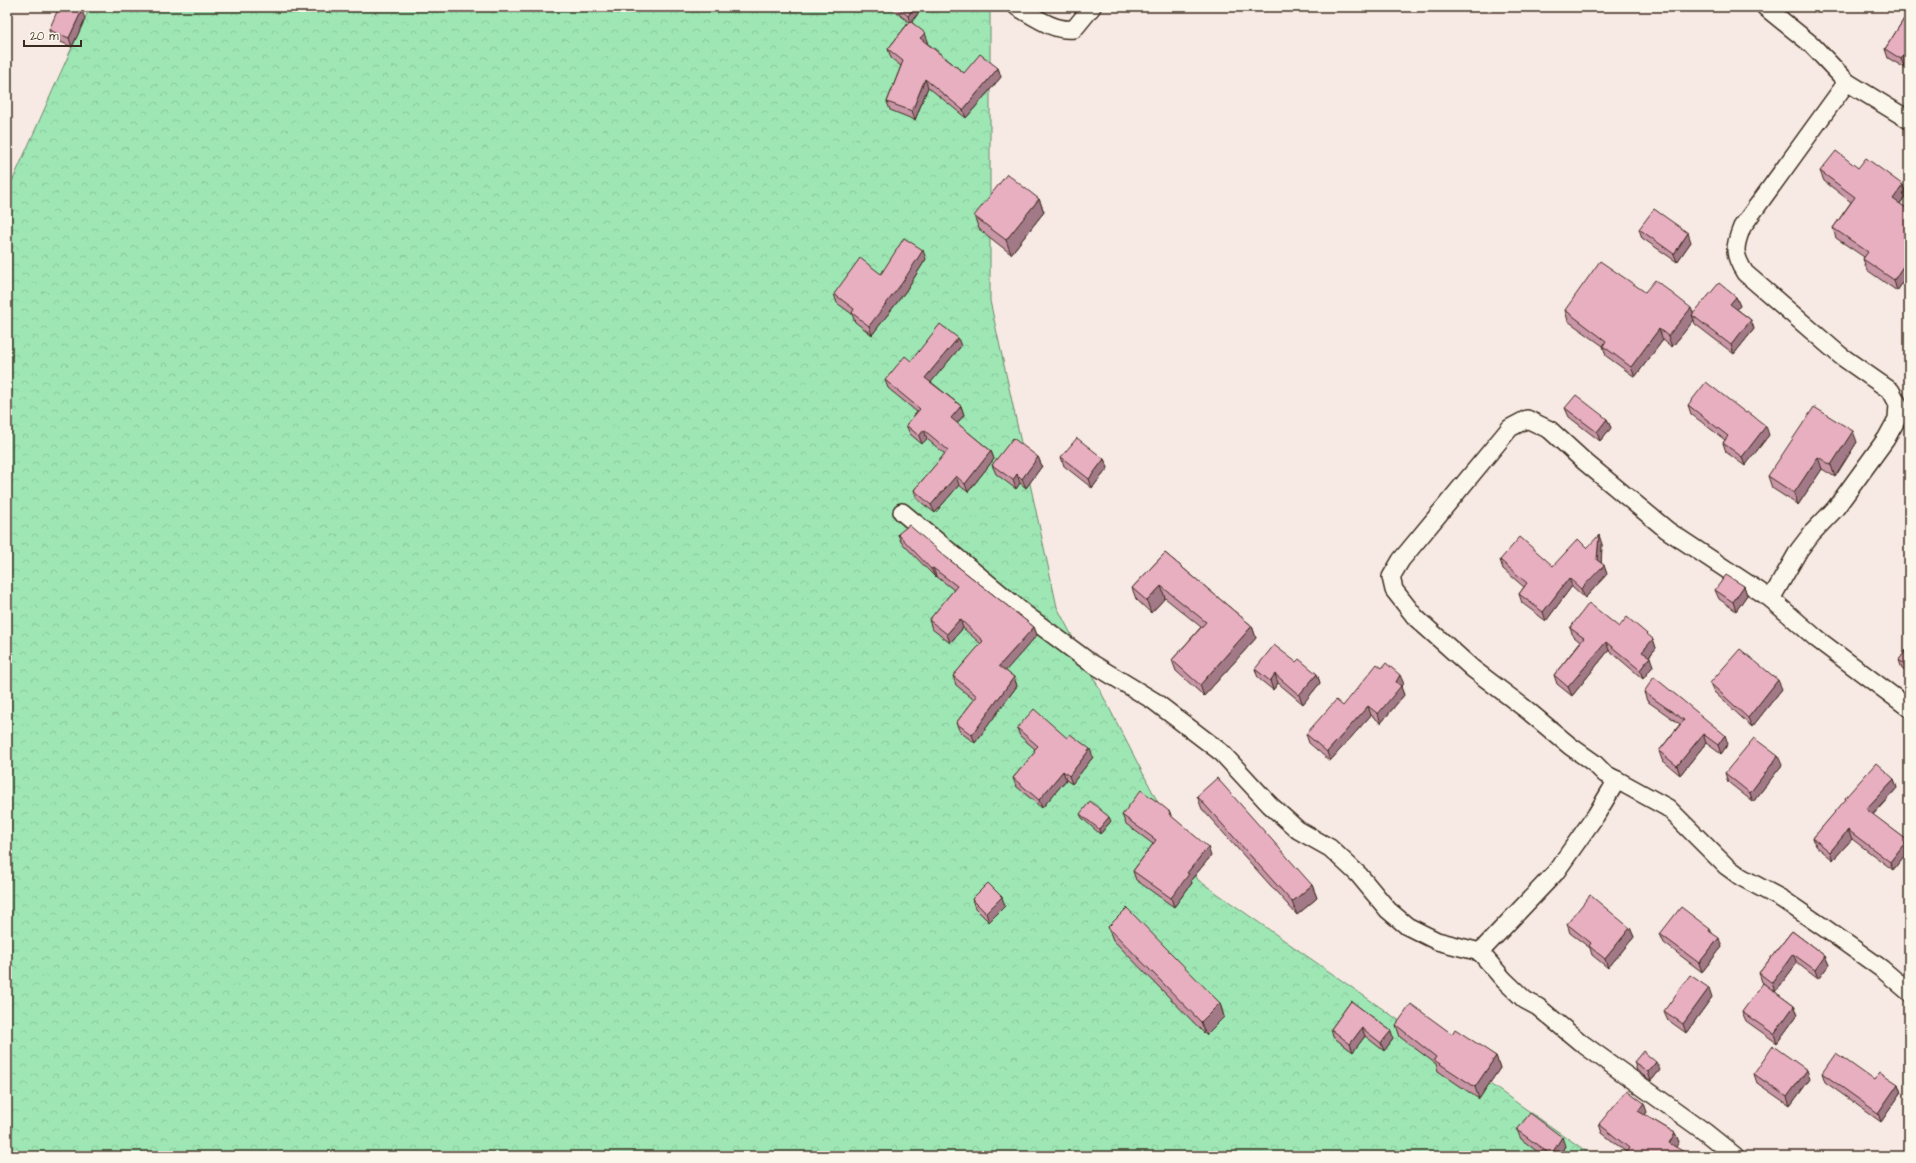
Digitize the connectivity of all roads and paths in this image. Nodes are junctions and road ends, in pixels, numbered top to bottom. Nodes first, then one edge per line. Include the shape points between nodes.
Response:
1 (1017, 7) edge
2 (1092, 7) edge
3 (1765, 7) edge
4 (1847, 82) junction
5 (1909, 120) edge
6 (1904, 406) edge
7 (902, 512) dead end
8 (1771, 599) junction
9 (1909, 708) edge
10 (1617, 780) junction
11 (1480, 952) junction
12 (1909, 992) edge
13 (1735, 1156) edge

1 - 2 street via 1065,31 1074,29
3 - 4 street via 1811,44
4 - 5 street
4 - 6 street via 1742,227 1735,245 1736,256 1745,273 1841,356 1891,391
6 - 8 street via 1886,439 1835,509 1799,550
7 - 11 street via 1025,614 1088,662 1154,700 1222,753 1270,806 1298,830 1330,848 1359,875 1388,910 1407,926 1437,941
8 - 9 street via 1817,639
8 - 10 street via 1667,530 1550,430 1527,419 1510,428 1401,560 1391,577 1394,590 1416,618 1473,669 1605,774
10 - 11 street via 1555,873
10 - 12 street via 1668,808 1726,866 1826,929
11 - 13 street via 1525,1000 1538,1007 1580,1042

